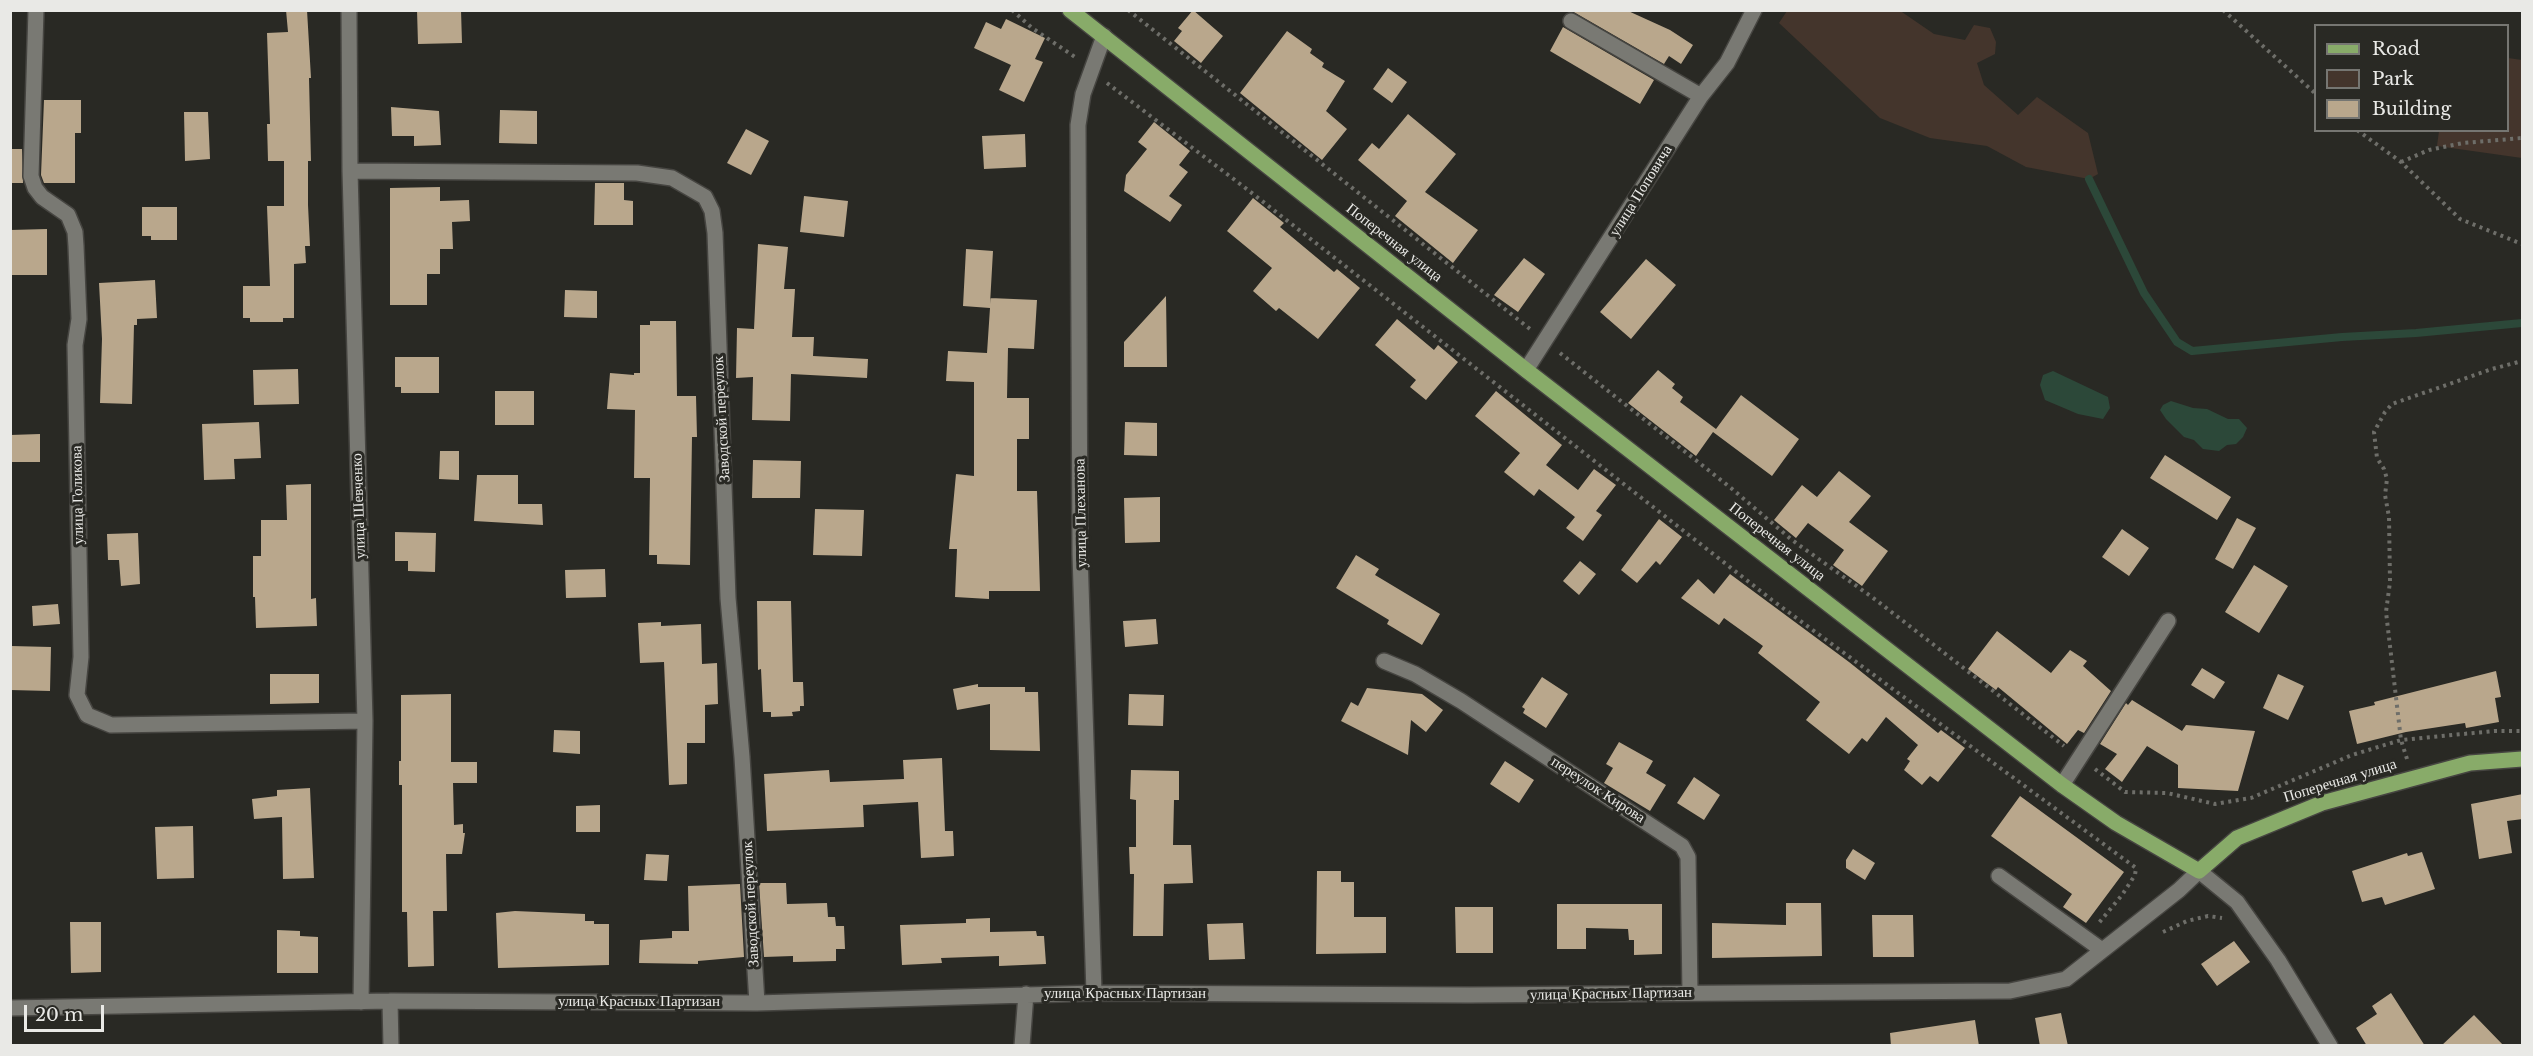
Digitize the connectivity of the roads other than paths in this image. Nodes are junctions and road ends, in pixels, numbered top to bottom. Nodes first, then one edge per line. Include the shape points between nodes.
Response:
1 (36, 10) edge
2 (349, 10) edge
3 (1070, 10) edge
4 (1754, 10) edge
5 (1571, 21) dead end
6 (1104, 36) junction
7 (1701, 96) junction
8 (350, 171) junction
9 (1526, 370) junction
10 (2168, 621) dead end
11 (1384, 661) dead end
12 (365, 721) junction
13 (2523, 759) edge
14 (2062, 785) junction
15 (2199, 871) junction
16 (1999, 876) dead end
17 (2102, 950) junction
18 (1094, 993) junction
19 (1690, 993) junction
20 (1026, 994) junction
21 (390, 1001) junction
22 (361, 1002) junction
23 (757, 1003) junction
24 (10, 1008) edge
25 (391, 1046) edge
26 (1022, 1046) edge
27 (2330, 1046) edge

1 - 12 street, улица Голикова via 31,176 42,197 68,215 76,246 81,657 77,695 87,715 111,725
2 - 8 street, улица Шевченко
3 - 6 main road, Поперечная улица
4 - 7 street, улица Поповича via 1727,63
5 - 7 street
6 - 9 main road, Поперечная улица
6 - 18 street, улица Плеханова via 1090,70 1078,125 1080,554
7 - 9 street, улица Поповича
8 - 12 street, улица Шевченко
8 - 23 street, Заводской переулок via 636,173 672,178 705,197 715,233 728,598
9 - 14 main road, Поперечная улица
10 - 14 street
11 - 19 street, переулок Кирова via 1461,701 1682,846 1688,857
12 - 22 street, улица Шевченко
13 - 15 main road, Поперечная улица via 2470,763 2322,802 2237,838
14 - 15 main road, Поперечная улица via 2116,824
15 - 17 street, улица Красных Партизан
15 - 27 street via 2237,902
16 - 17 street
17 - 19 street, улица Красных Партизан via 2066,978 2010,991
18 - 19 street, улица Красных Партизан
18 - 20 street, улица Красных Партизан
20 - 23 street, улица Красных Партизан
20 - 26 street
21 - 22 street, улица Красных Партизан
21 - 23 street, улица Красных Партизан
21 - 25 street
22 - 24 street, улица Красных Партизан

